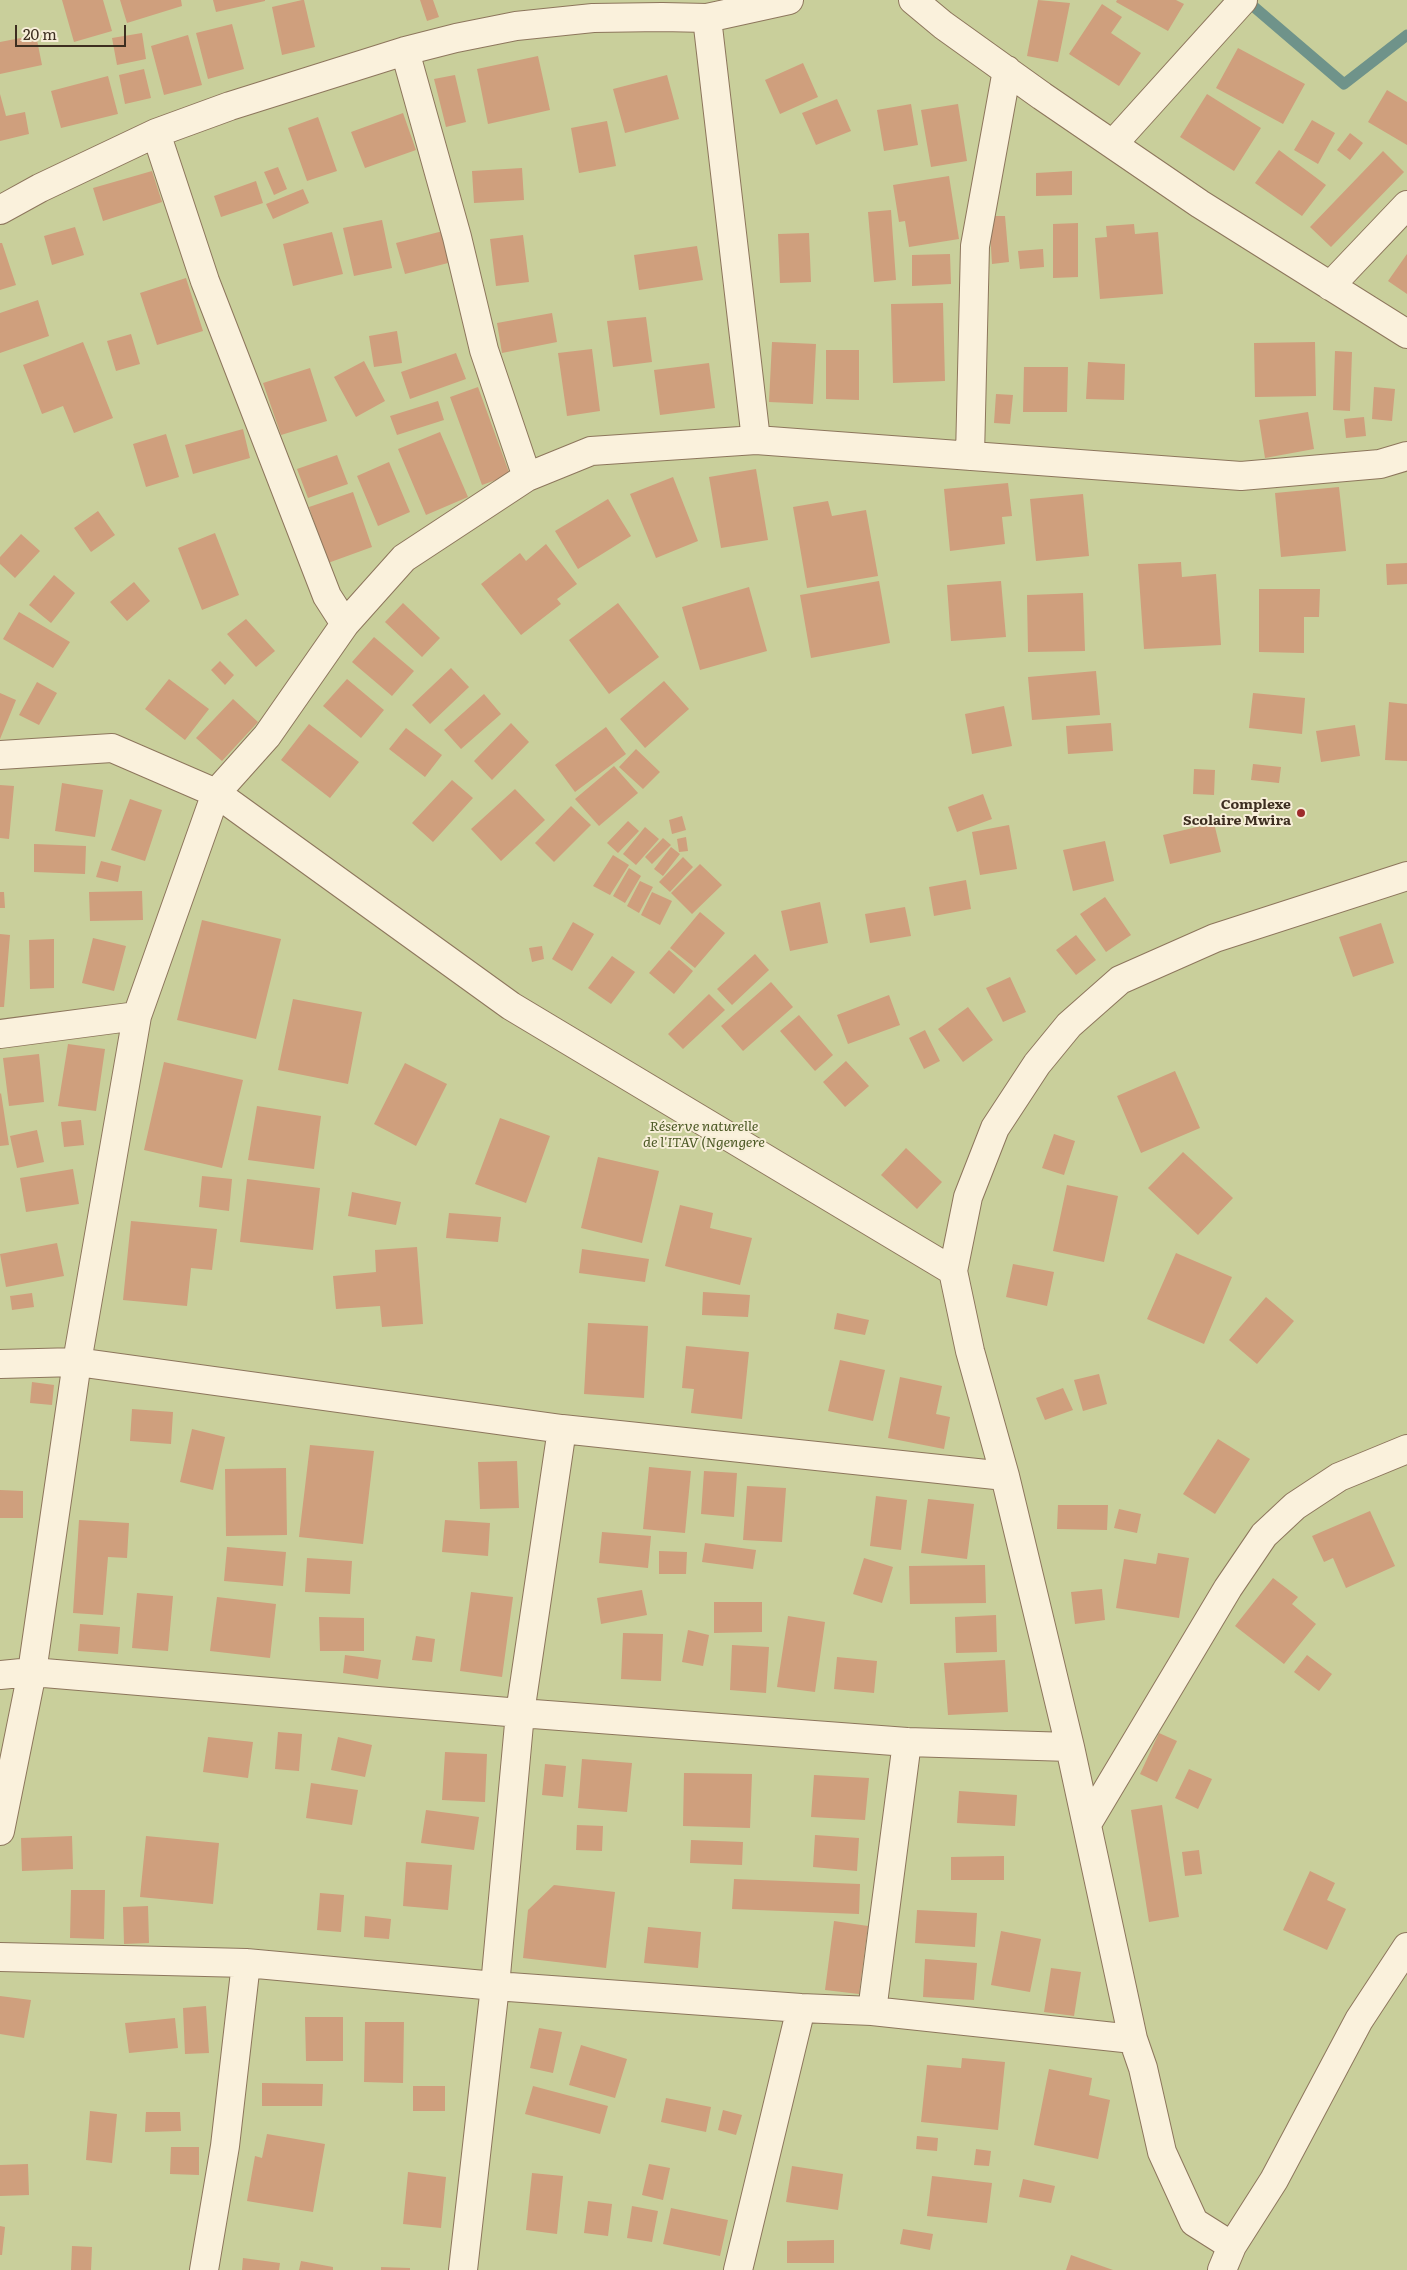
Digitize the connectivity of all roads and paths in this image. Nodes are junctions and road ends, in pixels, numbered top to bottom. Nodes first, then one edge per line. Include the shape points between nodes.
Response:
1 (789, 0) edge
2 (914, 0) edge
3 (1243, 0) edge
4 (707, 18) junction
5 (405, 51) junction
6 (1007, 70) junction
7 (156, 133) junction
8 (1113, 144) junction
9 (1407, 205) edge
10 (0, 210) edge
11 (1330, 286) junction
12 (1407, 334) edge
13 (756, 440) junction
14 (970, 456) junction
15 (1407, 456) edge
16 (527, 477) junction
17 (345, 624) junction
18 (0, 755) edge
19 (216, 793) junction
20 (1407, 876) edge
21 (137, 1016) junction
22 (0, 1034) edge
23 (953, 1271) junction
24 (77, 1362) junction
25 (0, 1364) edge
26 (562, 1429) junction
27 (1407, 1449) edge
28 (1005, 1476) junction
29 (32, 1672) junction
30 (0, 1675) edge
31 (520, 1714) junction
32 (907, 1742) junction
33 (1070, 1747) junction
34 (1088, 1824) junction
35 (0, 1831) edge
36 (1407, 1947) edge
37 (0, 1956) edge
38 (246, 1963) junction
39 (495, 1986) junction
40 (801, 2008) junction
41 (872, 2011) junction
42 (1134, 2039) junction
43 (1227, 2258) edge
44 (204, 2270) edge
45 (463, 2270) edge
46 (738, 2270) edge

1 - 4 street
2 - 6 street via 943,25
3 - 8 street
4 - 5 street via 642,17 552,22 516,26
4 - 13 street
5 - 7 street
5 - 16 street via 457,237 484,350
6 - 8 street
6 - 14 street via 975,246
7 - 10 street
7 - 17 street via 205,281 327,596
8 - 11 street via 1200,204
9 - 11 street
11 - 12 street
13 - 14 street
13 - 16 street via 591,451
14 - 15 street via 1241,476 1380,464
16 - 17 street via 404,558
17 - 19 street via 268,736
18 - 19 street via 112,748
19 - 21 street
19 - 23 street via 511,1006
20 - 23 street via 1215,938 1120,980 1069,1026 1037,1064 996,1128 968,1197
21 - 22 street
21 - 24 street
23 - 28 street via 970,1351
24 - 25 street
24 - 26 street
24 - 29 street
26 - 28 street
26 - 31 street
27 - 34 street via 1339,1478 1295,1506 1264,1535 1228,1588
28 - 33 street
29 - 30 street
29 - 31 street
29 - 35 street
31 - 32 street
31 - 39 street
32 - 33 street
32 - 41 street
33 - 34 street
34 - 42 street
36 - 43 street via 1359,2020 1274,2180
37 - 38 street
38 - 39 street
38 - 44 street via 225,2146
39 - 40 street
39 - 45 street
40 - 41 street
40 - 46 street
41 - 42 street
42 - 43 street via 1162,2152 1194,2222

